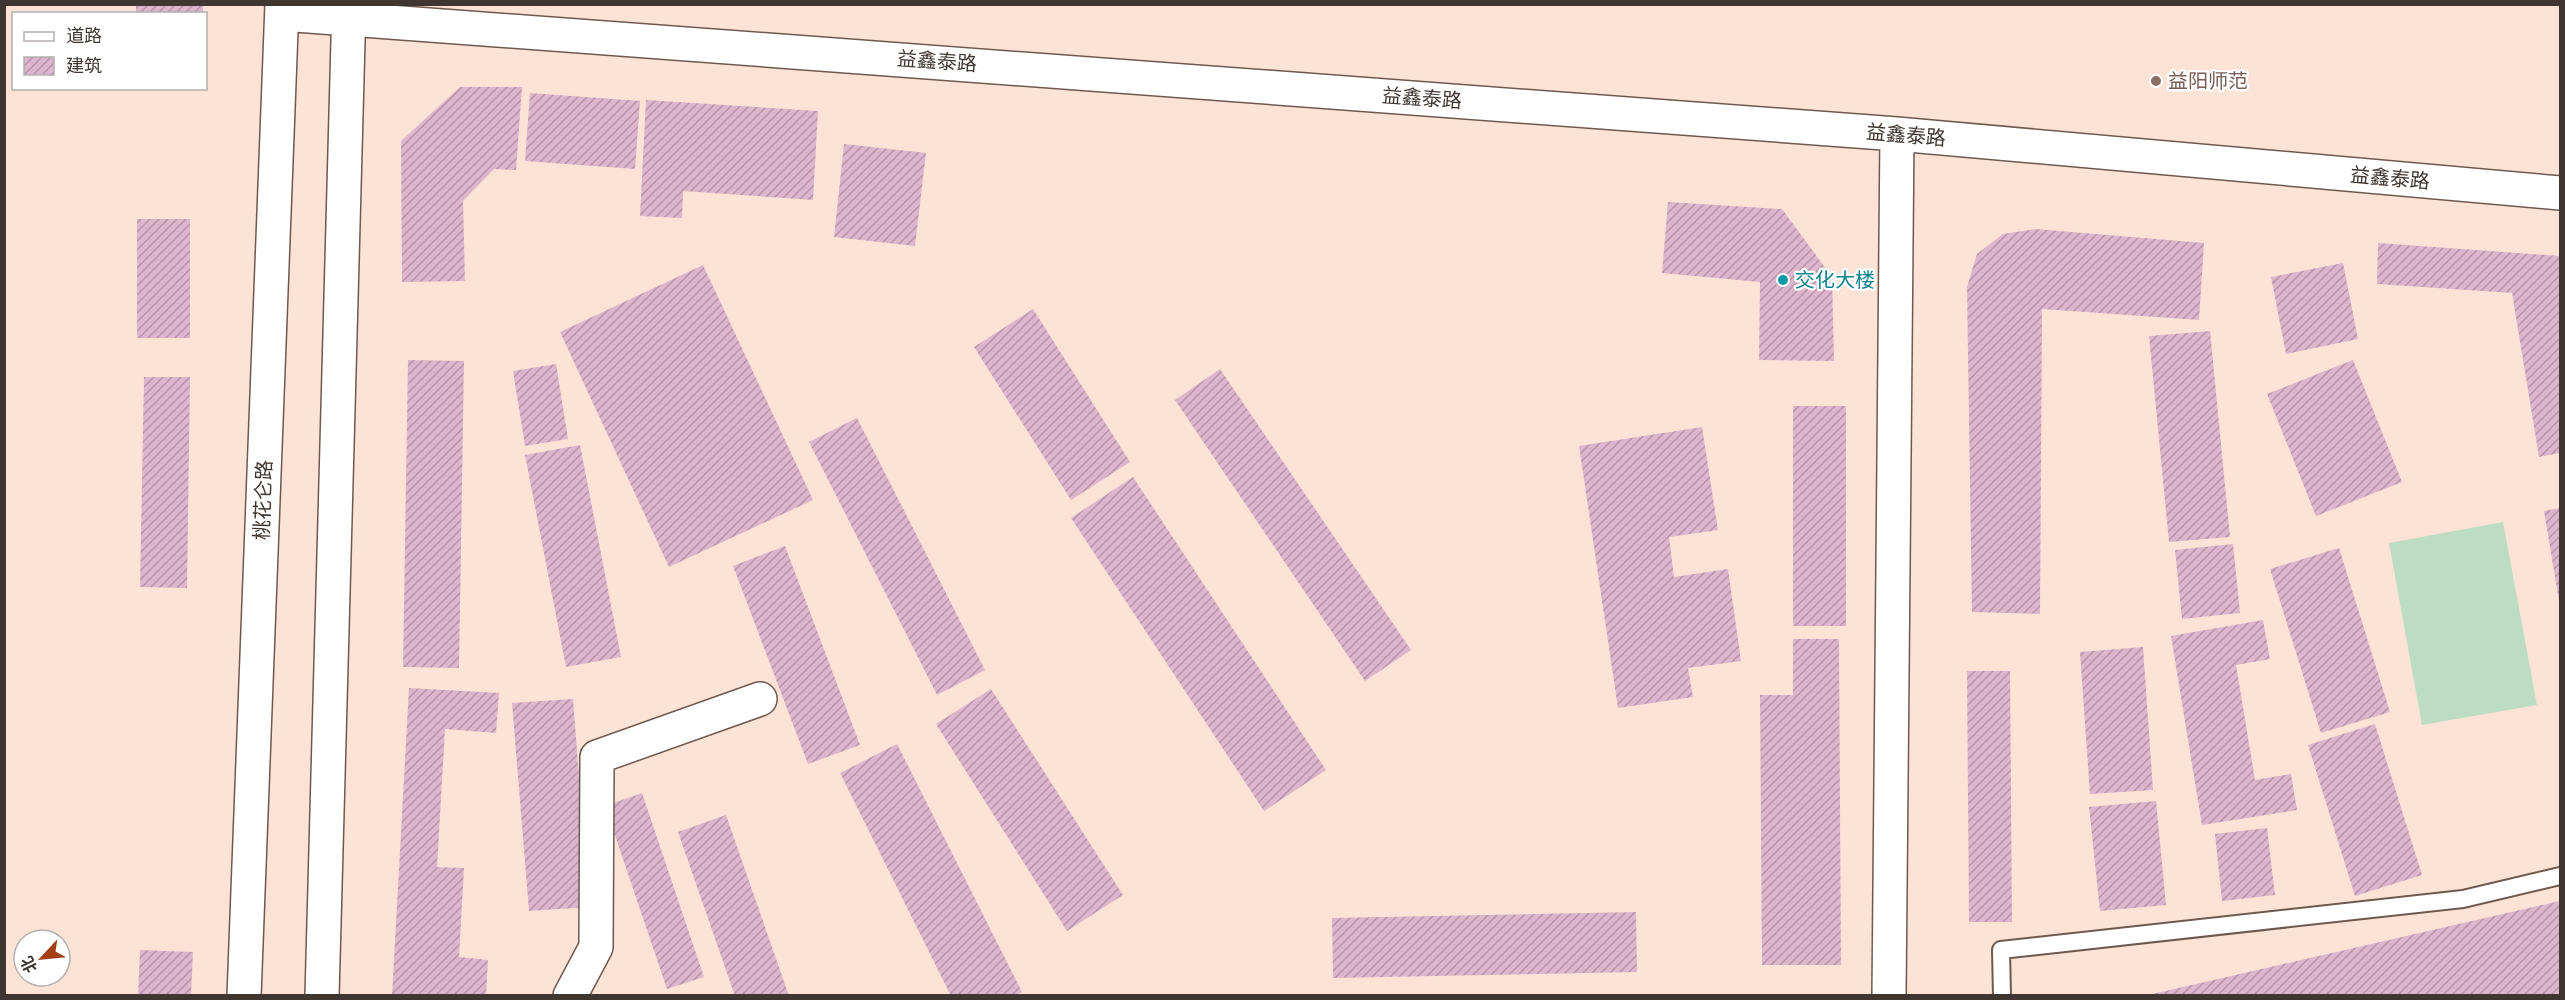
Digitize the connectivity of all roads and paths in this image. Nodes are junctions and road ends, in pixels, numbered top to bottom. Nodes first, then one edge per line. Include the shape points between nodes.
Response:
1 (282, 9) edge
2 (350, 11) edge
3 (1897, 134) junction
4 (2560, 194) edge
5 (760, 699) dead end
6 (2560, 876) edge
7 (244, 996) edge
8 (322, 996) edge
9 (570, 996) edge
10 (1889, 996) edge
11 (2002, 996) edge

1 - 2 street, 益鑫泰路
1 - 7 street, 桃花仑路
2 - 3 street, 益鑫泰路
2 - 8 street
3 - 4 street, 益鑫泰路
3 - 10 street
5 - 9 street via 597,757 596,947
6 - 11 lane via 2463,898 2001,950

